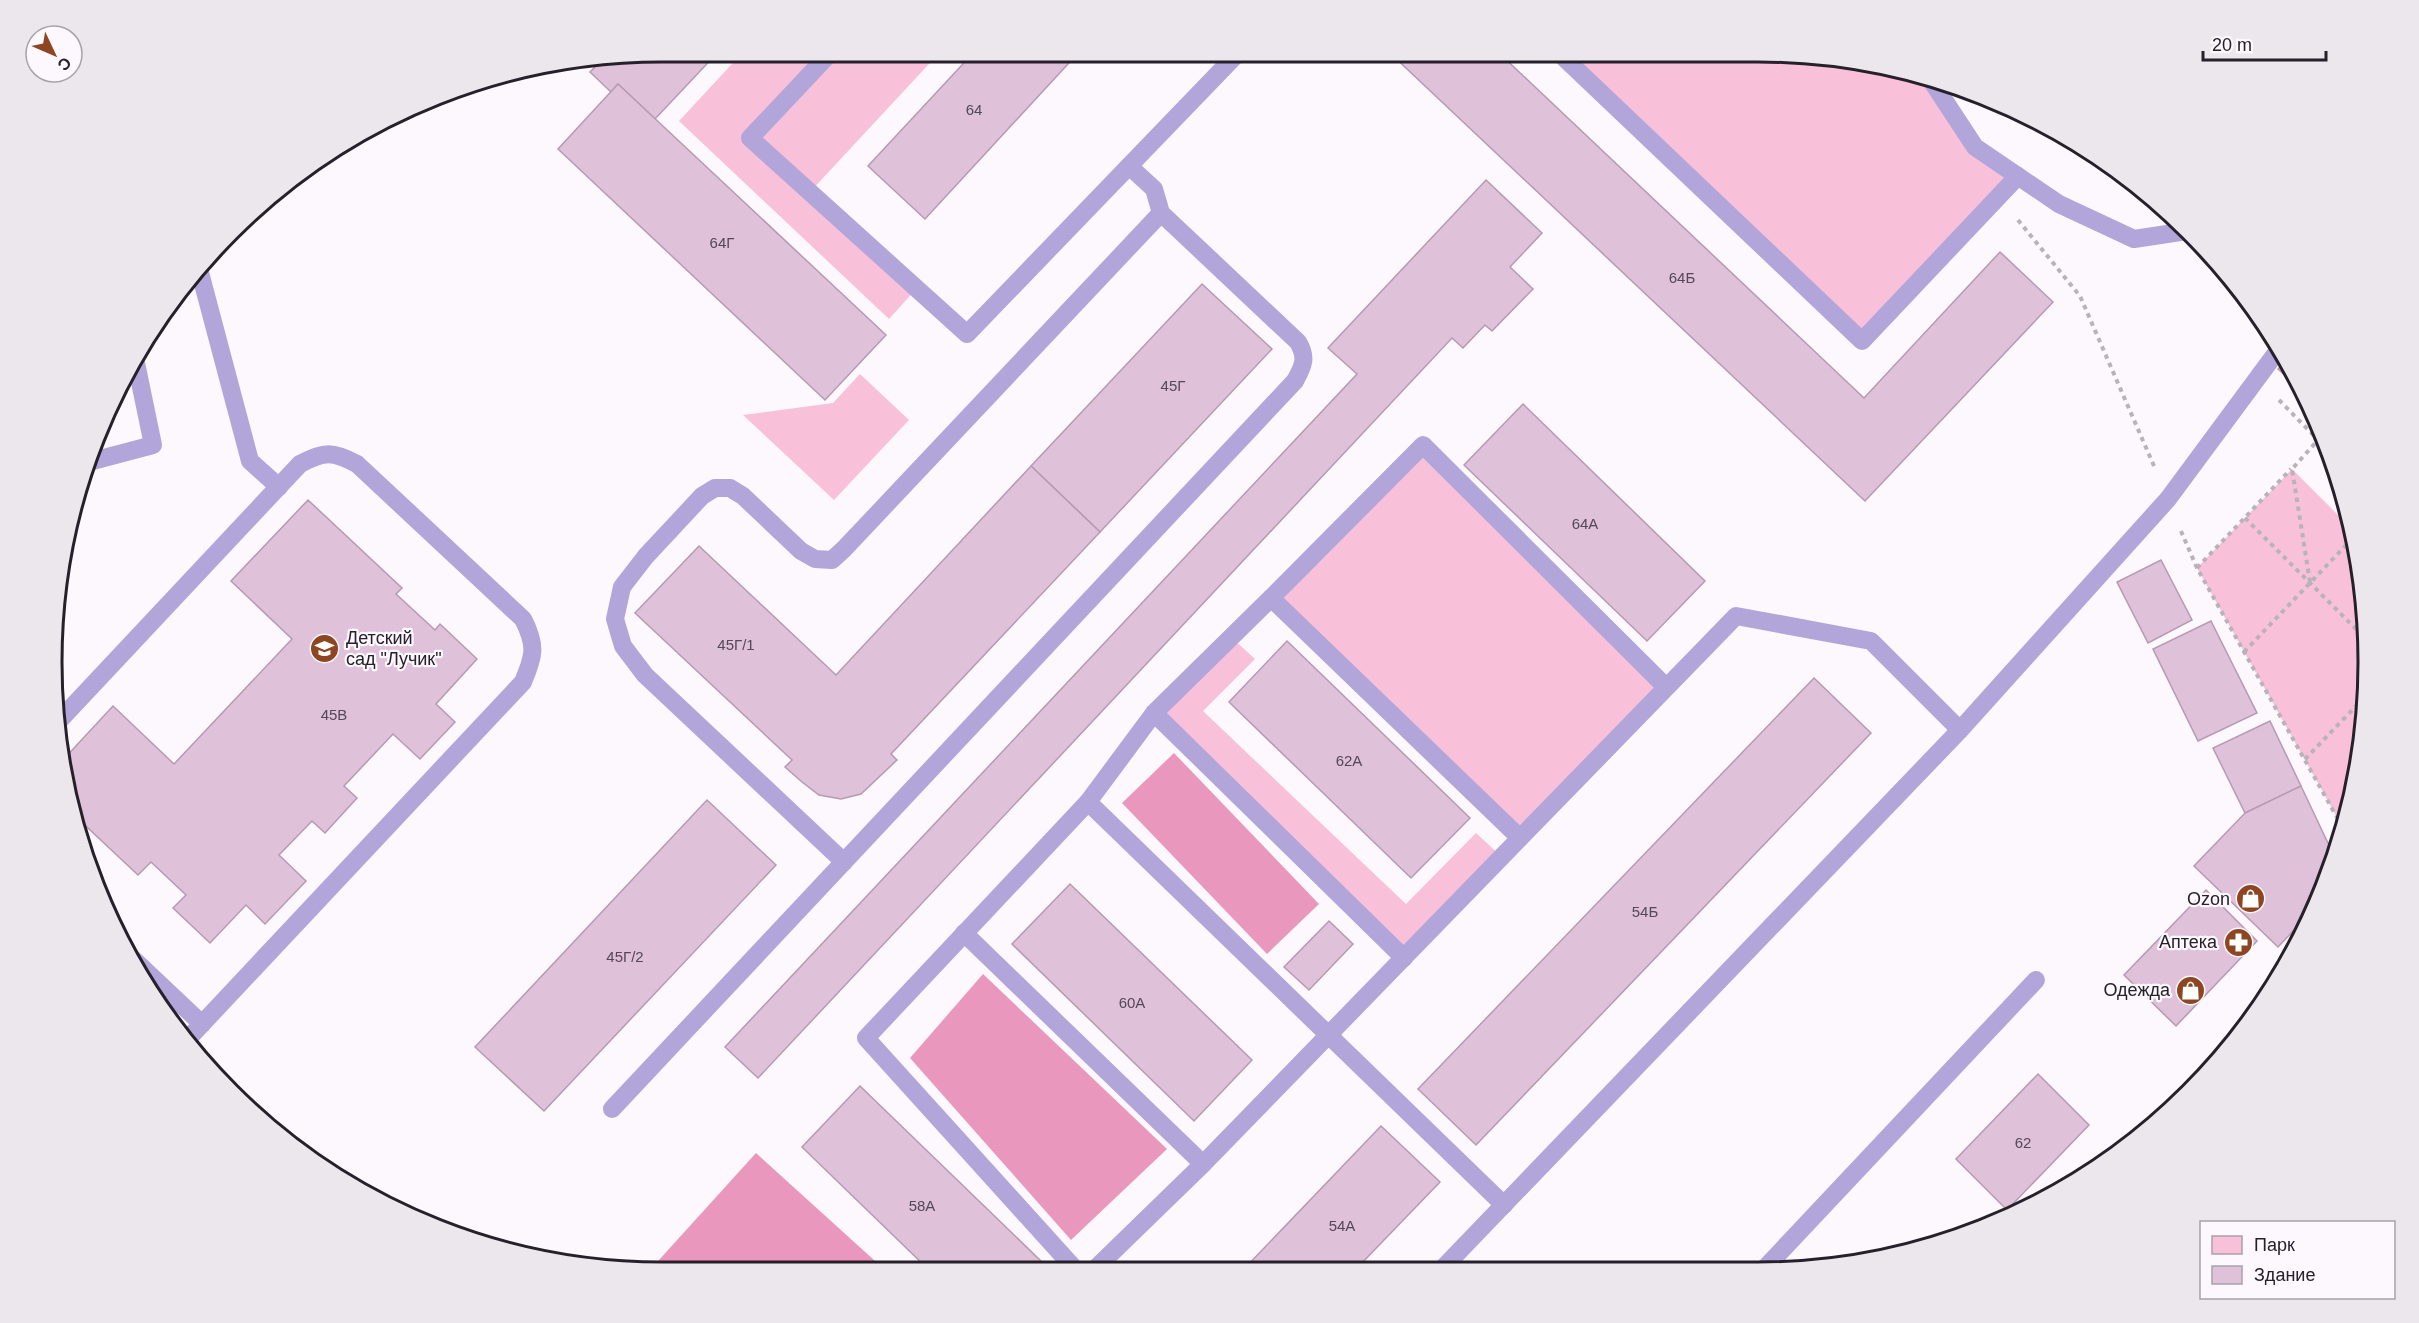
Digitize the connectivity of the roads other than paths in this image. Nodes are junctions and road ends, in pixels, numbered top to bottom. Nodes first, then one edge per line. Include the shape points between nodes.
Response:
1 (822, 62) edge
2 (1229, 62) edge
3 (1569, 62) edge
4 (1937, 89) edge
5 (1129, 166) junction
6 (2018, 176) junction
7 (1161, 213) junction
8 (2177, 232) edge
9 (201, 277) edge
10 (2274, 357) edge
11 (137, 370) edge
12 (96, 460) edge
13 (279, 487) junction
14 (1271, 598) junction
15 (1666, 687) junction
16 (1155, 713) junction
17 (64, 715) edge
18 (1960, 730) junction
19 (1088, 802) junction
20 (1520, 838) junction
21 (844, 862) junction
22 (964, 933) junction
23 (1404, 958) junction
24 (151, 975) edge
25 (2036, 980) dead end
26 (202, 1024) junction
27 (192, 1035) edge
28 (1328, 1036) junction
29 (612, 1109) dead end
30 (1203, 1164) junction
31 (1504, 1205) junction
32 (1771, 1261) edge
33 (1069, 1262) edge
34 (1102, 1262) edge
35 (1449, 1262) edge

1 - 5 lane via 750,138 968,334
2 - 5 lane
3 - 6 lane via 1862,340
4 - 6 lane via 1975,147
5 - 7 lane via 1154,189
6 - 8 lane via 2059,204 2134,239
7 - 21 lane via 1298,342 1304,364 1295,381
7 - 21 lane via 832,560 815,559 801,551 743,496 730,488 715,488 645,556 622,587 615,619 623,646 645,675
9 - 13 lane via 250,461
10 - 18 lane via 2168,499
11 - 12 lane via 153,445
13 - 17 lane
13 - 26 lane via 300,464 319,454 339,454 357,464 523,619 532,637 533,658 523,682
14 - 15 lane via 1423,445
14 - 16 lane
14 - 20 lane
15 - 18 lane via 1736,616 1871,641
15 - 20 lane
16 - 19 lane
16 - 23 lane
18 - 31 lane
19 - 22 lane
19 - 28 lane
20 - 23 lane
21 - 29 lane
22 - 30 lane
22 - 33 lane via 866,1038
23 - 28 lane
24 - 26 lane
25 - 32 lane
26 - 27 lane
28 - 30 lane
28 - 31 lane
30 - 34 lane
31 - 35 lane

